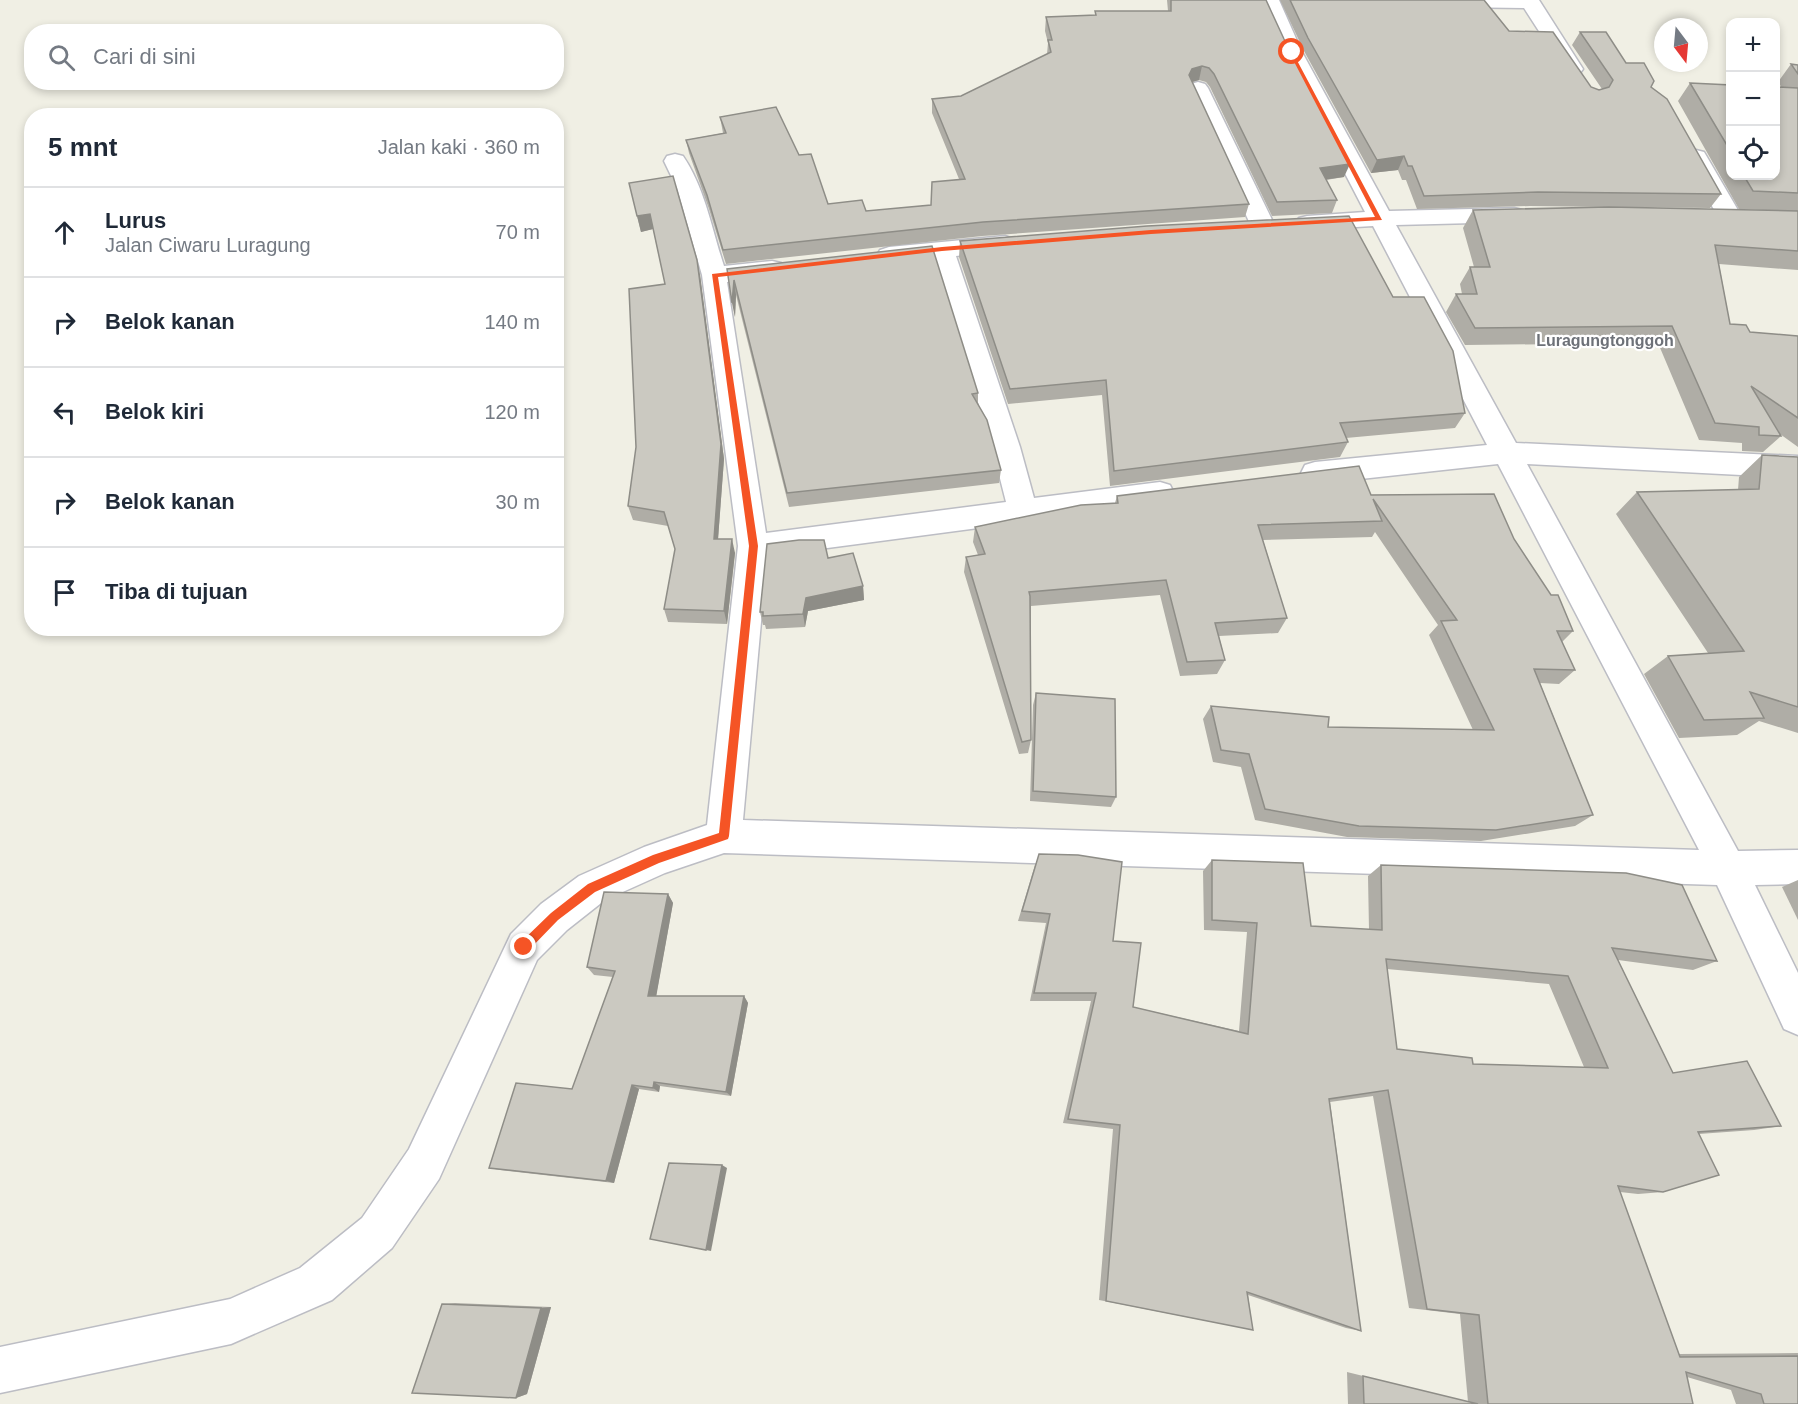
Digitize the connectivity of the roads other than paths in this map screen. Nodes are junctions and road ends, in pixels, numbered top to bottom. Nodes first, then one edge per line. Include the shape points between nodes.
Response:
1 (1269, 0) edge
2 (1376, 0) edge
3 (1529, 1) edge
4 (1586, 87) edge
5 (1198, 88) edge
6 (1685, 137) edge
7 (675, 161) dead end
8 (1537, 214) edge
9 (1730, 217) edge
10 (1380, 218) junction
11 (1024, 242) edge
12 (942, 249) junction
13 (862, 258) edge
14 (794, 266) edge
15 (714, 275) junction
16 (1508, 453) junction
17 (1798, 467) edge
18 (1286, 476) edge
19 (1183, 490) edge
20 (1023, 511) junction
21 (753, 546) junction
22 (724, 836) junction
23 (1798, 867) edge
24 (1728, 868) junction
25 (1798, 1015) edge
26 (0, 1370) edge

1 - 10 street via 1292,52
2 - 3 street
3 - 4 street
5 - 10 street via 1252,227
6 - 9 street
7 - 15 street via 688,188
8 - 10 street
10 - 16 street
11 - 12 street
12 - 13 street
12 - 20 street via 1003,436
14 - 15 street
15 - 21 street
16 - 17 street
16 - 18 street
16 - 24 street
19 - 20 street
20 - 21 street
21 - 22 street
22 - 24 street
22 - 26 street via 657,859 592,888 524,947 424,1164 377,1233 316,1284 231,1321
23 - 24 street
24 - 25 street

